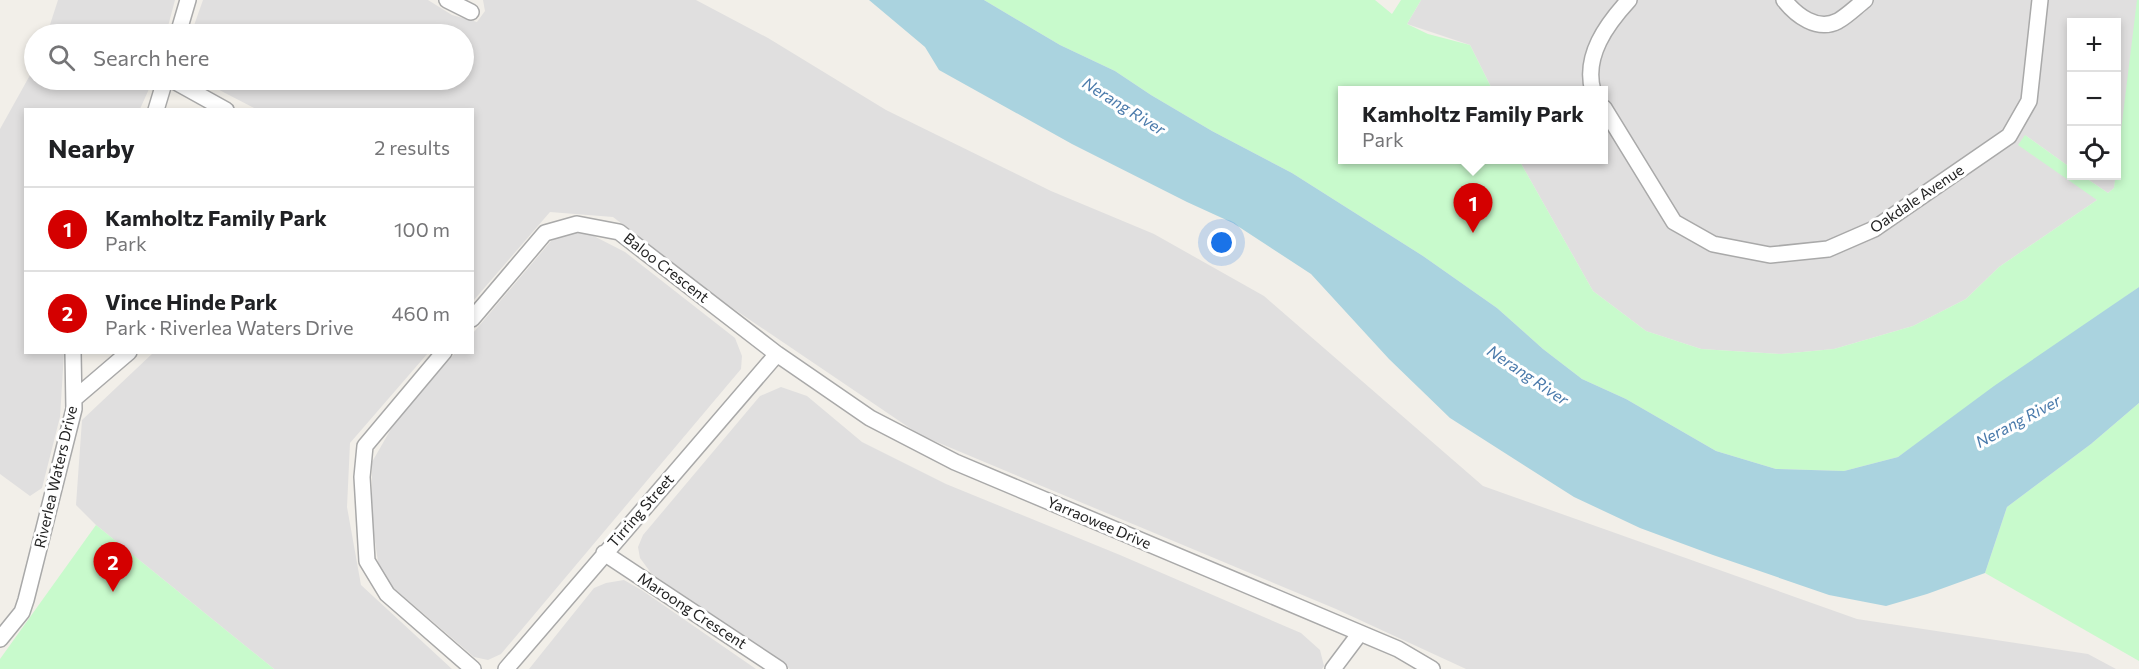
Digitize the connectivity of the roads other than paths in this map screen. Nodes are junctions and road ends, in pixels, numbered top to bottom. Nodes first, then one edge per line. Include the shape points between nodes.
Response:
1 (188, 0) edge
2 (447, 0) edge
3 (1629, 0) edge
4 (1784, 0) edge
5 (1865, 0) edge
6 (2040, 0) edge
7 (471, 12) dead end
8 (181, 24) edge
9 (1593, 86) edge
10 (162, 90) edge
11 (190, 90) edge
12 (157, 108) edge
13 (222, 108) edge
14 (1608, 115) edge
15 (474, 317) edge
16 (73, 354) edge
17 (127, 354) edge
18 (442, 354) edge
19 (777, 354) junction
20 (74, 399) junction
21 (604, 553) junction
22 (26, 600) junction
23 (0, 623) edge
24 (1360, 633) junction
25 (0, 639) edge
26 (473, 669) edge
27 (506, 669) edge
28 (779, 669) edge
29 (1333, 669) edge
30 (1432, 669) edge

1 - 8 street
2 - 7 street
3 - 9 street via 1613,17 1593,52
4 - 5 street via 1793,12 1815,24 1836,22
6 - 14 street, Oakdale Avenue via 2029,101 2009,136 1874,229 1828,249 1770,255 1713,244 1674,222
10 - 12 street
11 - 13 street
15 - 19 street, Baloo Crescent via 545,233 577,224 619,232
16 - 20 street, Riverlea Waters Drive
17 - 20 street
18 - 26 street via 365,446 362,477 367,561 387,594
19 - 21 street, Tirring Street
19 - 24 street, Yarraowee Drive via 870,418 955,462
20 - 22 street, Riverlea Waters Drive
21 - 27 street, Tirring Street
21 - 28 street, Maroong Crescent
22 - 23 street
22 - 25 street, Riverlea Waters Drive via 22,612
24 - 29 street
24 - 30 street, Yarraowee Drive

